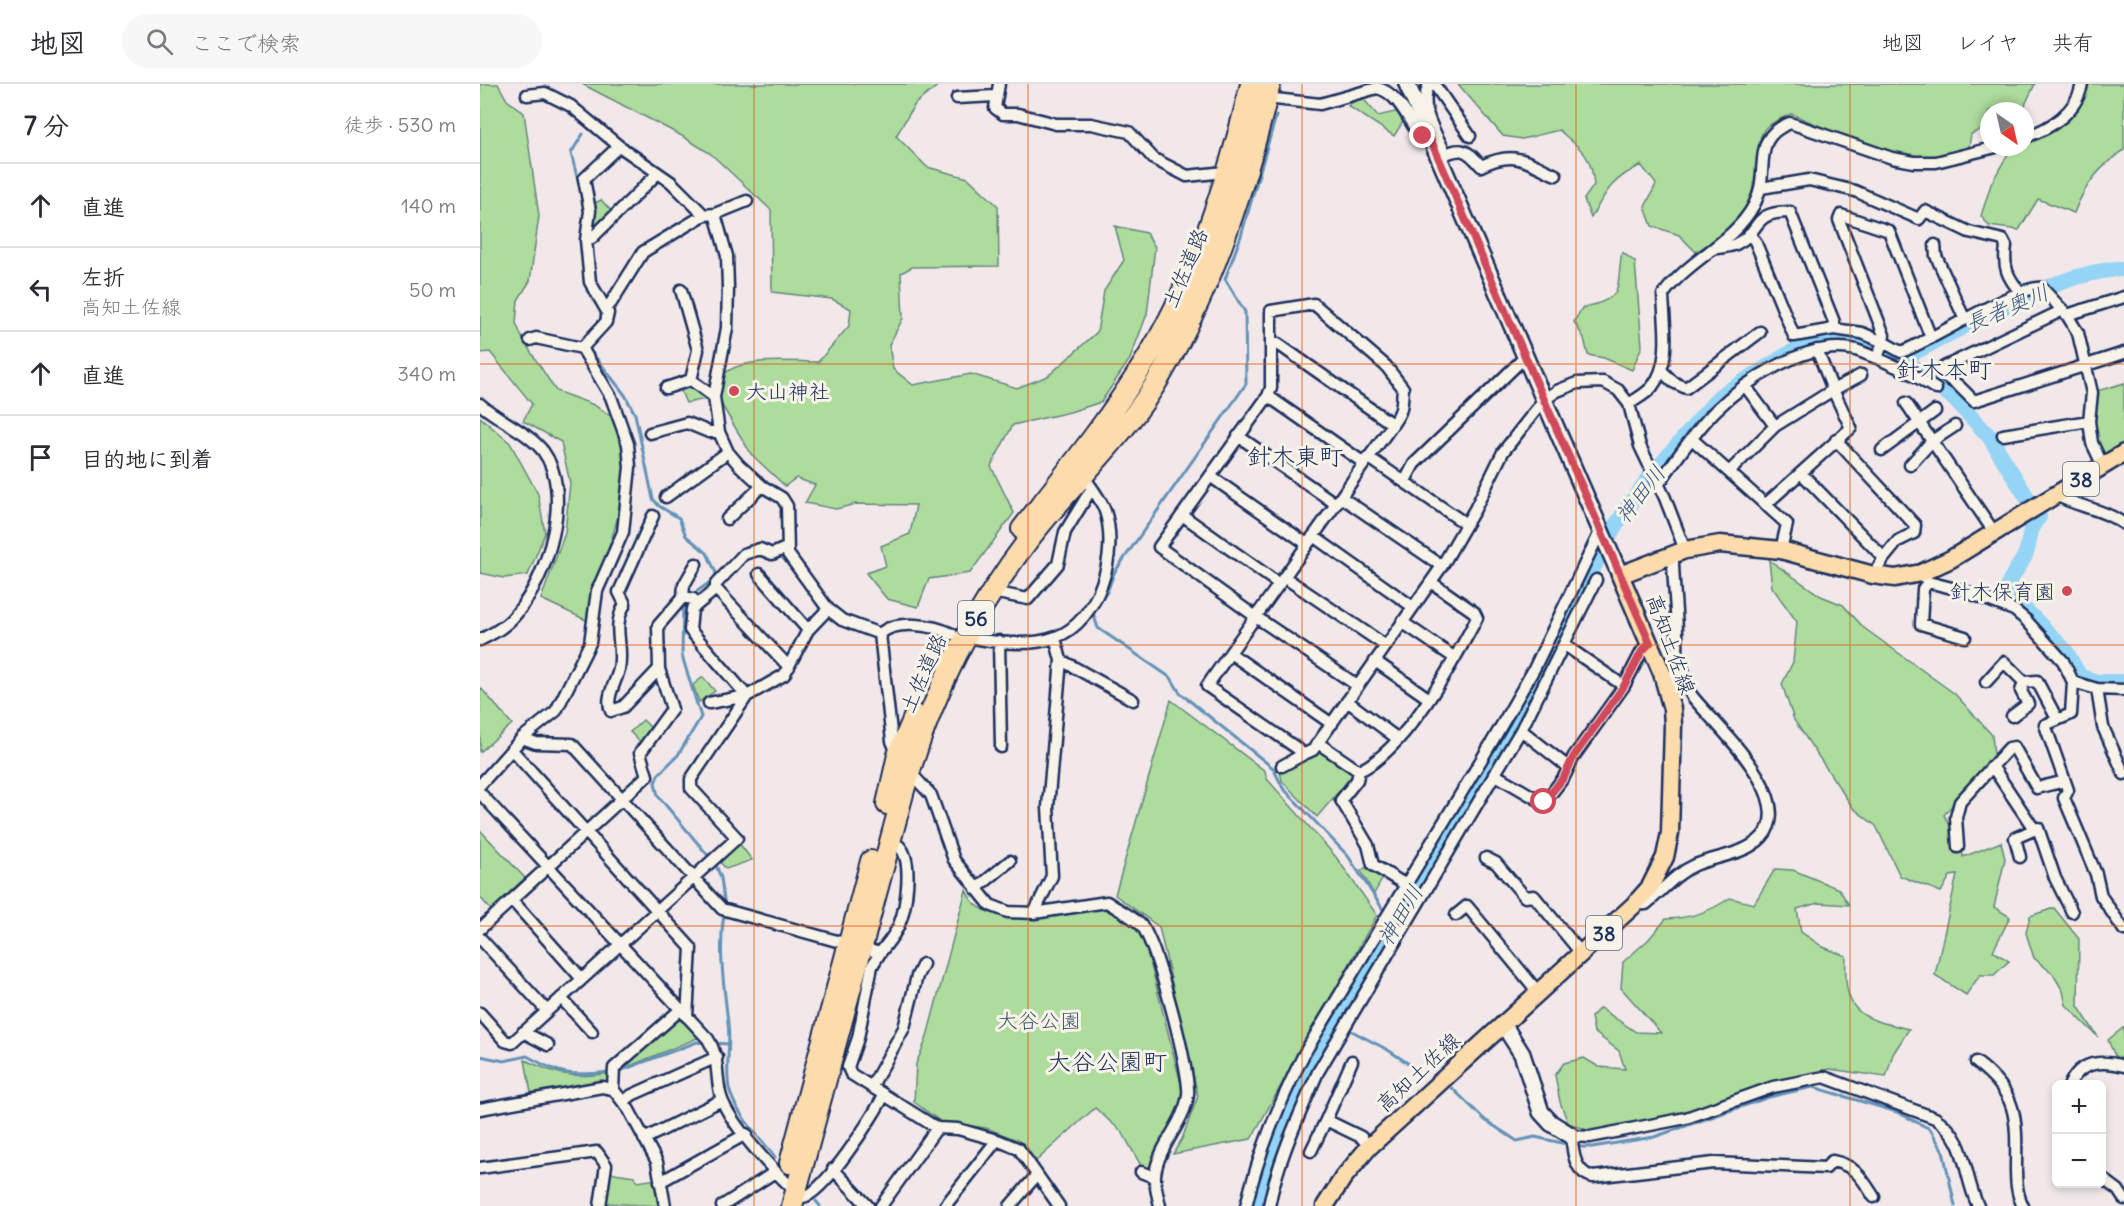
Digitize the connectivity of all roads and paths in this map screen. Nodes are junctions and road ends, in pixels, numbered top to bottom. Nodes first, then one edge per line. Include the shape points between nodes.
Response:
1 (999, 84) edge
2 (1251, 84) edge
3 (1407, 84) edge
4 (1432, 84) edge
5 (2082, 84) edge
6 (1268, 91) edge
7 (527, 96) dead end
8 (995, 96) junction
9 (957, 98) dead end
10 (2034, 133) edge
11 (1429, 136) junction
12 (1470, 136) dead end
13 (618, 146) junction
14 (1980, 151) edge
15 (1442, 155) junction
16 (1225, 172) junction
17 (658, 173) junction
18 (1556, 175) dead end
19 (1761, 188) junction
20 (747, 201) dead end
21 (710, 215) junction
22 (1749, 234) junction
23 (586, 240) junction
24 (1935, 245) dead end
25 (1713, 249) junction
26 (681, 290) dead end
27 (2021, 293) junction
28 (2124, 297) edge
29 (606, 307) junction
30 (2065, 313) junction
31 (1965, 320) junction
32 (1833, 328) junction
33 (1760, 332) dead end
34 (1931, 338) junction
35 (530, 340) dead end
36 (1272, 344) junction
37 (582, 348) junction
38 (1816, 350) junction
39 (1880, 350) junction
40 (2124, 353) edge
41 (1524, 357) junction
42 (2086, 364) junction
43 (1661, 370) junction
44 (1861, 375) dead end
45 (691, 380) junction
46 (1746, 387) junction
47 (666, 388) dead end
48 (1936, 389) dead end
49 (1833, 390) junction
50 (1268, 396) junction
51 (714, 397) junction
52 (1543, 401) junction
53 (1906, 403) dead end
54 (480, 404) edge
55 (1629, 404) junction
56 (1935, 411) dead end
57 (2089, 421) junction
58 (1919, 423) junction
59 (1392, 424) junction
60 (1775, 426) junction
61 (1955, 426) dead end
62 (719, 432) junction
63 (650, 433) dead end
64 (2003, 435) dead end
65 (1238, 436) junction
66 (1692, 439) junction
67 (1836, 440) junction
68 (1932, 441) junction
69 (1882, 450) dead end
70 (728, 452) junction
71 (2124, 453) edge
72 (1366, 460) junction
73 (1910, 465) dead end
74 (2103, 466) junction
75 (1729, 472) junction
76 (1801, 473) junction
77 (1210, 476) junction
78 (1654, 479) junction
79 (1405, 481) junction
80 (1088, 482) junction
81 (762, 486) junction
82 (2056, 495) junction
83 (666, 497) dead end
84 (1338, 501) junction
85 (1765, 504) junction
86 (1182, 515) junction
87 (653, 516) dead end
88 (727, 519) dead end
89 (1466, 524) junction
90 (2124, 524) edge
91 (1994, 532) junction
92 (1602, 535) junction
93 (1310, 540) junction
94 (786, 548) junction
95 (1781, 550) junction
96 (1679, 552) junction
97 (1884, 558) junction
98 (696, 564) dead end
99 (1442, 566) junction
100 (759, 574) dead end
101 (1620, 575) junction
102 (1873, 575) junction
103 (1924, 578) junction
104 (1282, 580) junction
105 (1596, 580) dead end
106 (1431, 582) junction
107 (716, 589) junction
108 (992, 592) junction
109 (690, 599) junction
110 (1413, 607) junction
111 (828, 609) junction
112 (1256, 617) junction
113 (1402, 622) junction
114 (808, 630) junction
115 (880, 634) junction
116 (959, 635) junction
117 (1965, 637) dead end
118 (1055, 638) junction
119 (480, 640) edge
120 (999, 641) junction
121 (1650, 643) junction
122 (1386, 646) junction
123 (1566, 646) junction
124 (1230, 653) junction
125 (1455, 658) junction
126 (1061, 660) junction
127 (1376, 661) junction
128 (789, 667) junction
129 (659, 669) junction
130 (1676, 669) junction
131 (1986, 682) dead end
132 (2024, 682) junction
133 (2073, 682) junction
134 (1358, 686) junction
135 (1624, 686) junction
136 (2097, 689) junction
137 (2124, 690) edge
138 (1668, 694) junction
139 (747, 696) junction
140 (1428, 698) junction
141 (1133, 700) dead end
142 (1347, 701) junction
143 (709, 703) dead end
144 (2012, 716) dead end
145 (2057, 719) junction
146 (1332, 724) junction
147 (1521, 730) junction
148 (522, 738) junction
149 (1398, 739) junction
150 (1318, 744) junction
151 (1001, 747) dead end
152 (513, 751) junction
153 (898, 755) junction
154 (1302, 755) junction
155 (1282, 766) dead end
156 (1992, 766) junction
157 (1568, 767) junction
158 (1359, 771) junction
159 (909, 772) junction
160 (1494, 774) junction
161 (2124, 774) edge
162 (2065, 781) junction
163 (480, 785) edge
164 (480, 793) edge
165 (622, 800) junction
166 (2034, 829) junction
167 (587, 831) junction
168 (889, 844) junction
169 (1958, 847) dead end
170 (2020, 857) dead end
171 (1486, 858) dead end
172 (1010, 861) dead end
173 (549, 867) junction
174 (693, 879) junction
175 (1406, 885) junction
176 (976, 889) junction
177 (512, 900) junction
178 (1634, 905) junction
179 (657, 910) junction
180 (2072, 912) dead end
181 (1034, 913) junction
182 (1456, 915) dead end
183 (480, 929) edge
184 (2124, 930) edge
185 (480, 938) edge
186 (619, 945) junction
187 (863, 949) junction
188 (1581, 953) junction
189 (923, 964) dead end
190 (582, 979) junction
191 (1538, 992) junction
192 (561, 998) junction
193 (547, 1011) junction
194 (480, 1013) edge
195 (683, 1013) junction
196 (1503, 1024) junction
197 (523, 1032) junction
198 (592, 1032) dead end
199 (548, 1045) dead end
200 (713, 1048) junction
201 (1352, 1061) dead end
202 (1976, 1062) dead end
203 (2124, 1066) edge
204 (2072, 1080) edge
205 (872, 1086) junction
206 (613, 1089) junction
207 (884, 1095) junction
208 (722, 1100) junction
209 (623, 1102) junction
210 (480, 1109) edge
211 (1326, 1120) junction
212 (937, 1128) junction
213 (746, 1134) junction
214 (1572, 1137) junction
215 (644, 1138) junction
216 (997, 1140) junction
217 (1369, 1147) junction
218 (1311, 1151) dead end
219 (480, 1168) edge
220 (833, 1169) junction
221 (1140, 1172) dead end
222 (1036, 1176) junction
223 (1154, 1177) junction
224 (660, 1182) junction
225 (2106, 1182) edge
226 (793, 1192) edge
227 (1874, 1197) dead end
228 (2124, 1199) edge
229 (600, 1206) edge
230 (665, 1206) edge
231 (722, 1206) edge
232 (778, 1206) edge
233 (868, 1206) edge
234 (881, 1206) edge
235 (945, 1206) edge
236 (1010, 1206) edge
237 (1059, 1206) edge
238 (1160, 1206) edge
239 (1246, 1206) edge
240 (1269, 1206) edge
241 (1326, 1206) edge
242 (1978, 1206) edge
243 (2023, 1206) edge

1 - 8 street
2 - 16 highway, 土佐道路 / 56
3 - 11 street
4 - 12 street
4 - 15 street via 1425,104
5 - 10 street via 2069,110 2054,125
6 - 11 street via 1320,104 1377,88 1385,90 1418,134
6 - 80 highway, 土佐道路 / 56 via 1224,238 1202,296 1162,374
7 - 13 street via 545,93 571,106
8 - 9 street
8 - 16 street via 995,108 1003,114 1129,132 1154,159 1187,176
11 - 15 street
13 - 17 street
13 - 23 street via 584,178 590,211
14 - 19 street via 1948,160 1914,162 1790,123 1774,129 1764,144
15 - 18 street via 1460,149 1468,151 1481,166 1515,156
15 - 41 street
16 - 116 highway, 土佐道路 / 56 via 1181,293 1147,358 1110,415 975,596
17 - 21 street
17 - 23 street
19 - 25 street via 1745,218
19 - 27 street via 1809,180 1855,191 1920,219 1925,211 1969,232 2002,240 2006,246 2004,264 2008,278
20 - 21 street
21 - 29 street via 643,252
21 - 51 street via 727,256 728,287 728,328
22 - 25 street via 1736,244
22 - 32 street via 1794,336
22 - 32 street via 1760,219 1772,212 1790,212 1834,322
23 - 29 street via 590,282 594,294
24 - 31 street via 1936,256
25 - 43 street via 1685,270 1663,295 1665,341
26 - 45 street via 698,350
27 - 30 street via 2044,290
27 - 31 street
28 - 30 street
29 - 37 street via 606,322
30 - 42 street via 2078,333
30 - 42 street via 1939,372 1974,402
31 - 34 street
32 - 39 street via 1862,333
33 - 43 street via 1686,388
34 - 39 street via 1900,352
34 - 39 street via 1889,231 1841,215 1839,220 1884,335
35 - 37 street
36 - 50 street
36 - 59 street via 1278,344
36 - 59 street via 1271,311 1314,304 1386,366 1403,388 1401,412
37 - 148 street via 611,397 628,444 630,467 623,532 597,591 590,643 556,711
38 - 39 street
38 - 46 street via 1776,367
38 - 49 street
39 - 48 street
40 - 42 street
41 - 52 street
41 - 79 street via 1414,464
42 - 57 street via 2092,393
43 - 55 street via 1651,388
44 - 49 street
45 - 47 street
45 - 51 street
46 - 60 street
46 - 66 street via 1719,408
49 - 60 street
49 - 67 street via 1851,428
50 - 65 street
50 - 72 street
51 - 62 street
52 - 55 street via 1577,383 1603,382 1618,390
52 - 89 street via 1503,452
52 - 92 street
53 - 58 street
54 - 119 street via 542,449 554,470 558,493 551,538 529,596 501,628
55 - 78 street
56 - 58 street
57 - 64 street
57 - 74 street via 2092,443
58 - 68 street
58 - 69 street
59 - 72 street
60 - 75 street
61 - 68 street
62 - 63 street via 687,423
62 - 70 street
65 - 77 street
65 - 84 street
66 - 75 street
66 - 78 street
67 - 76 street
67 - 97 street via 1915,525 1914,533 1898,541
68 - 73 street
68 - 91 street
70 - 81 street
70 - 83 street
71 - 74 main road, 高知土佐線 / 38
72 - 79 street
72 - 84 street
74 - 82 main road, 高知土佐線 / 38
75 - 85 street
76 - 85 street
76 - 97 street
77 - 86 street
77 - 93 street
78 - 96 street
79 - 89 street
80 - 108 highway, 土佐道路 / 56 via 1029,539
80 - 108 street via 1065,532 1058,564 1028,599
80 - 118 street via 1105,511 1109,534 1104,580 1085,615
81 - 88 street
81 - 94 street via 782,498 787,506
82 - 90 street via 2109,514
82 - 91 main road, 高知土佐線 / 38
84 - 93 street
84 - 99 street
85 - 95 street via 1787,524
86 - 104 street
86 - 112 street via 1159,547
87 - 129 street via 619,592 625,604 617,618 619,668 608,704 610,711 623,707
89 - 99 street
91 - 103 main road, 高知土佐線 / 38
92 - 101 street
92 - 175 street via 1534,669
93 - 104 street
93 - 110 street
94 - 107 street via 772,554 760,549 744,554 716,584
94 - 111 street
95 - 96 main road, 高知土佐線 / 38 via 1720,544
95 - 102 main road, 高知土佐線 / 38
96 - 101 main road, 高知土佐線 / 38
96 - 130 street
97 - 102 street
98 - 109 street via 684,585
99 - 106 street
100 - 114 street
101 - 121 main road, 高知土佐線 / 38
102 - 103 main road, 高知土佐線 / 38
103 - 117 street via 1921,624
103 - 133 street via 2014,610 2051,646
104 - 112 street
104 - 122 street
105 - 123 street
106 - 110 street
106 - 125 street via 1477,618
107 - 109 street
107 - 128 street
108 - 116 highway, 土佐道路 / 56
109 - 129 street via 658,626
109 - 139 street via 690,630
110 - 113 street
111 - 114 street
111 - 115 street via 842,620
112 - 124 street
112 - 134 street
113 - 122 street
113 - 125 street
114 - 128 street
115 - 116 street via 893,625 941,629
115 - 153 street via 892,741
116 - 120 street
116 - 153 highway, 土佐道路 / 56 via 930,678
116 - 159 highway, 土佐道路 / 56
118 - 120 street
118 - 126 street
120 - 151 street
121 - 135 street
121 - 138 main road, 高知土佐線 / 38
122 - 127 street
123 - 135 street
123 - 147 street
124 - 146 street
124 - 154 street via 1207,686
125 - 140 street
126 - 141 street
126 - 181 street via 1048,807 1052,876
127 - 134 street
127 - 140 street
128 - 139 street via 784,675
129 - 165 street via 671,714 639,753 647,776
130 - 138 street
130 - 178 street via 1683,670 1690,693 1759,776 1770,807 1770,824 1762,838 1736,853 1693,866 1674,876 1646,904
131 - 132 street via 2004,662
132 - 144 street via 2021,692 2028,704
132 - 145 street via 2037,681
133 - 136 street
133 - 145 street via 2071,714
134 - 142 street
135 - 157 street
136 - 137 street
136 - 161 street via 2103,727
138 - 178 main road, 高知土佐線 / 38 via 1673,724 1670,833 1660,870
139 - 143 street
139 - 174 street via 692,778 692,788 737,838
140 - 149 street
142 - 146 street
142 - 149 street
145 - 162 street via 2045,725
146 - 150 street
147 - 157 street
147 - 160 street
148 - 152 street
148 - 165 street via 536,743 572,744
149 - 158 street
150 - 154 street
150 - 158 street
152 - 163 street
152 - 167 street
153 - 159 street
153 - 187 highway, 土佐道路 / 56
154 - 155 street
156 - 162 street via 2014,747 2037,789
156 - 166 street
156 - 169 street via 1960,802 1956,817
157 - 160 street via 1544,802
158 - 175 street via 1357,780 1341,800 1368,845 1373,865
159 - 168 highway, 土佐道路 / 56
159 - 176 street via 932,795 954,860
160 - 240 street via 1318,1072 1273,1184
162 - 184 street via 2068,790 2064,798 2096,874 2101,896
164 - 173 street
165 - 167 street
165 - 174 street
166 - 170 street via 2015,838
166 - 180 street via 2038,828 2043,838 2055,878
167 - 173 street
167 - 179 street
168 - 187 highway, 土佐道路 / 56
168 - 187 street via 899,846 905,855 906,902 898,927
171 - 188 street via 1496,863 1525,897 1534,896
172 - 176 street
173 - 177 street
173 - 186 street
174 - 179 street
174 - 187 street via 725,910
175 - 239 street via 1304,1054 1278,1105 1259,1154
176 - 181 street via 998,910
177 - 183 street
177 - 190 street
178 - 188 main road, 高知土佐線 / 38
179 - 186 street
179 - 195 street via 693,952
181 - 223 street via 1107,902 1141,925 1150,937 1166,987 1189,1092 1185,1113
182 - 191 street via 1467,906
185 - 193 street
186 - 190 street
186 - 195 street
187 - 205 street via 872,966 849,1067 858,1081
187 - 226 highway, 土佐道路 / 56
188 - 191 main road, 高知土佐線 / 38
189 - 205 street via 904,1028
190 - 192 street
191 - 196 main road, 高知土佐線 / 38
192 - 193 street
192 - 198 street
193 - 197 street
194 - 197 street via 505,1041 512,1043
195 - 200 street
195 - 206 street via 613,1072
196 - 214 street via 1522,1054 1541,1112 1551,1124
196 - 217 main road, 高知土佐線 / 38
197 - 199 street
200 - 208 street
200 - 209 street
201 - 211 street
202 - 243 street via 2007,1090 2015,1118 2016,1182
203 - 204 street via 2105,1061 2092,1063
205 - 207 street
206 - 209 street
206 - 210 street via 602,1087
207 - 212 street
207 - 220 street
208 - 213 street
208 - 215 street
209 - 215 street
211 - 217 street via 1361,1137
211 - 218 street
212 - 216 street via 958,1129
212 - 234 street
213 - 224 street
213 - 226 street
214 - 227 street via 1577,1166 1593,1177 1714,1163 1826,1168 1832,1161 1857,1171
214 - 242 street via 1686,1118 1773,1087 1824,1077 1935,1118 1949,1127 1959,1139
215 - 224 street via 657,1162
216 - 222 street via 1019,1149
216 - 235 street
217 - 241 main road, 高知土佐線 / 38
219 - 229 street via 597,1152 606,1165
220 - 226 street via 818,1189
220 - 233 street
221 - 223 street
222 - 236 street
222 - 237 street
223 - 238 street
224 - 230 street
225 - 228 street
226 - 231 street
226 - 232 highway, 土佐道路 / 56

